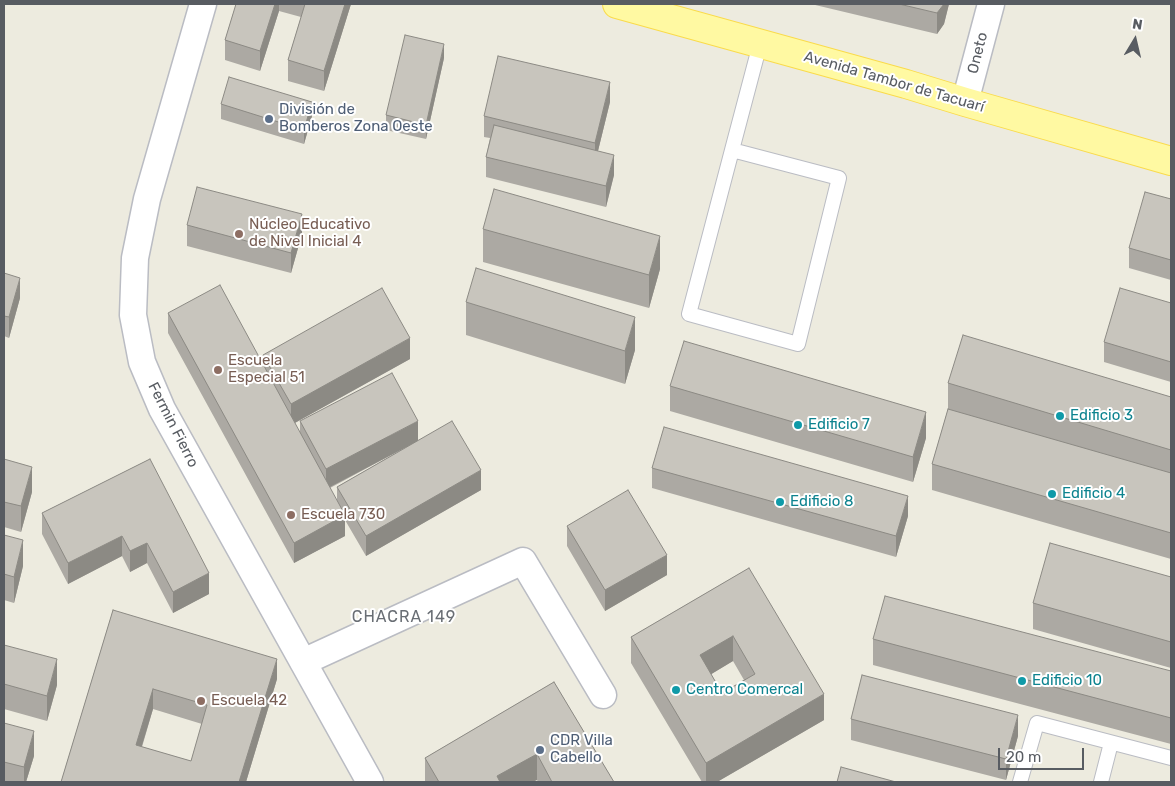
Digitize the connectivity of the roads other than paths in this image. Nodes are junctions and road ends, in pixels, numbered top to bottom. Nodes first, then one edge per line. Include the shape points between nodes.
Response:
1 (203, 4) edge
2 (618, 4) edge
3 (991, 4) edge
4 (760, 44) junction
5 (965, 102) junction
6 (732, 150) junction
7 (1171, 161) edge
8 (303, 662) junction
9 (603, 695) dead end
10 (1111, 742) junction
11 (1171, 758) edge
12 (370, 782) edge
13 (1020, 782) edge
14 (1101, 782) edge

1 - 8 street, Fermin Fierro via 148,199 135,258 134,315 142,362 162,409
2 - 4 main road, Avenida Tambor de Tacuarí
3 - 5 street, Oneto
4 - 5 main road, Avenida Tambor de Tacuarí
4 - 6 lane
5 - 7 main road, Avenida Tambor de Tacuarí
6 - 6 lane via 689,314 798,344 839,178
8 - 9 street via 523,561
8 - 12 street, Fermin Fierro
10 - 11 lane
10 - 13 lane via 1037,724
10 - 14 lane

